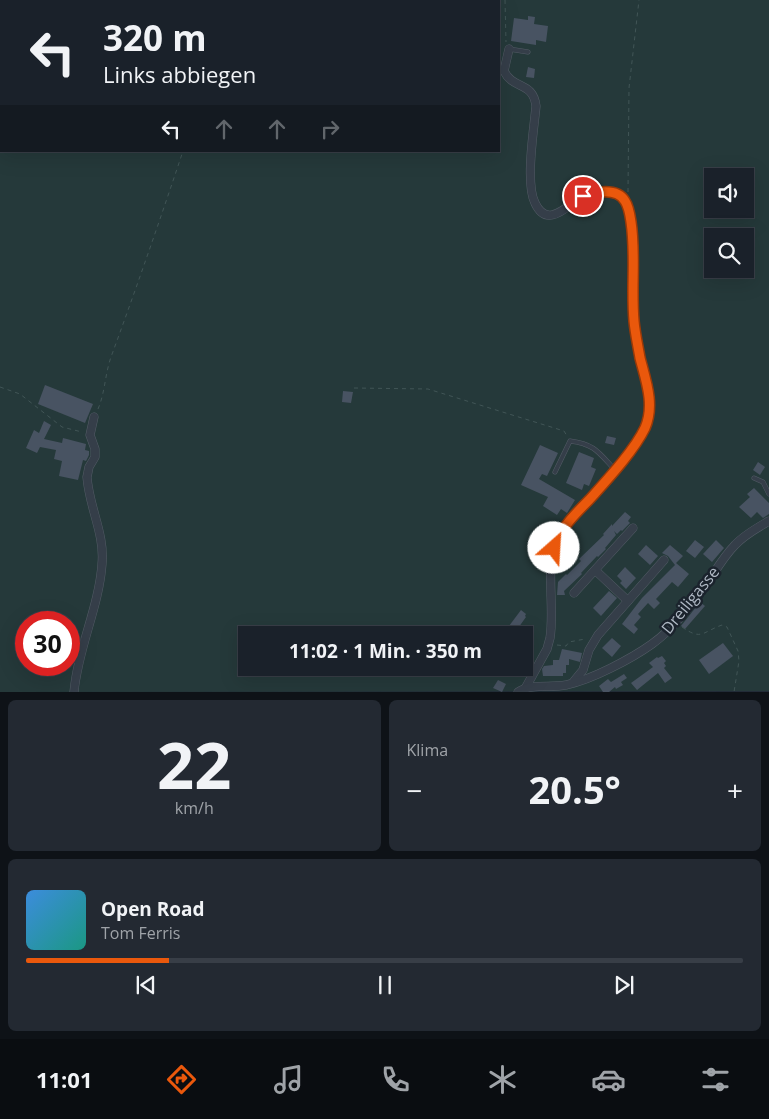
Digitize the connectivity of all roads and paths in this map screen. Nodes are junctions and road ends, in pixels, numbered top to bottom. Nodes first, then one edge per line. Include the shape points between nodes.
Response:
1 (505, 0) edge
2 (639, 0) edge
3 (509, 49) junction
4 (528, 52) dead end
5 (183, 152) edge
6 (625, 200) junction
7 (0, 388) edge
8 (354, 388) dead end
9 (94, 417) joint
10 (90, 434) junction
11 (570, 440) junction
12 (615, 470) junction
13 (555, 472) dead end
14 (754, 478) dead end
15 (769, 494) edge
16 (769, 521) edge
17 (633, 528) dead end
18 (664, 560) dead end
19 (595, 570) junction
20 (574, 593) dead end
21 (628, 601) junction
22 (675, 622) junction
23 (582, 639) dead end
24 (549, 643) junction
25 (572, 683) junction
26 (526, 687) junction
27 (74, 692) edge
28 (518, 692) edge
29 (734, 692) edge

1 - 3 path via 505,41
2 - 6 path via 629,88 628,193
3 - 4 lane
3 - 6 street via 504,71 506,77 530,89 535,96 531,178 538,209 550,215 556,214 583,196 596,192 615,194
5 - 9 path via 106,372 101,404
6 - 12 street via 634,255 634,321 650,408 644,429
7 - 10 path via 20,394 62,427
8 - 11 path via 428,389 564,431
9 - 10 street
10 - 27 street via 95,457 89,467 88,484 103,545 102,565
11 - 12 lane via 593,447
11 - 13 lane
12 - 24 street via 566,523 556,541 552,556
14 - 15 lane via 763,482
16 - 22 street, Dreiligasse via 733,547
17 - 19 street
18 - 21 street
19 - 20 street
19 - 21 street
21 - 25 street via 594,640 583,670
22 - 25 street, Dreiligasse via 646,648 597,674
22 - 29 path via 699,635 722,625 727,627 739,660
23 - 24 path via 566,646
24 - 26 street
25 - 26 street, Dreiligasse
26 - 28 street, Dreiligasse

